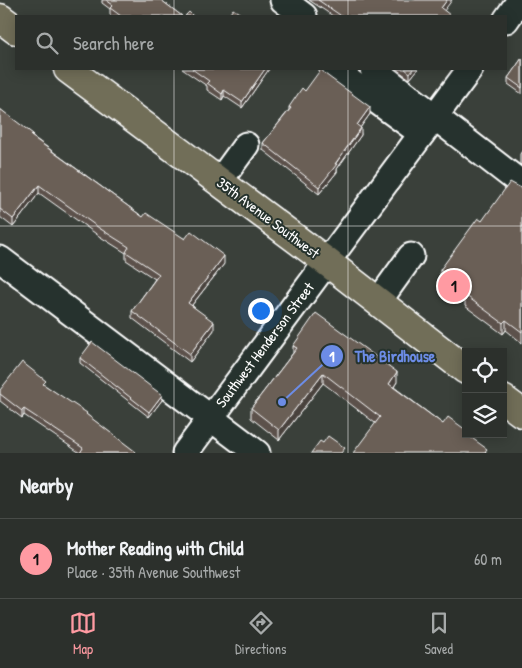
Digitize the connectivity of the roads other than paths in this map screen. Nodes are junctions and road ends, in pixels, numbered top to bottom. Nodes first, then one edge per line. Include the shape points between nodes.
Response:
1 (283, 0) edge
2 (520, 0) edge
3 (303, 15) edge
4 (0, 18) edge
5 (507, 19) edge
6 (15, 29) edge
7 (69, 70) edge
8 (334, 70) edge
9 (374, 70) edge
10 (469, 70) edge
11 (429, 125) junction
12 (246, 145) dead end
13 (220, 182) junction
14 (522, 184) edge
15 (411, 256) dead end
16 (0, 259) edge
17 (326, 262) junction
18 (378, 302) junction
19 (462, 367) edge
20 (507, 402) edge
21 (522, 413) edge
22 (211, 418) junction
23 (185, 453) edge
24 (257, 453) edge

1 - 3 street
2 - 5 street
4 - 6 main road
7 - 13 main road, 35th Avenue Southwest
8 - 11 street
9 - 11 street
10 - 11 street, Southwest Henderson Street
11 - 14 street via 478,164
11 - 17 street, Southwest Henderson Street
12 - 13 street
13 - 17 main road, 35th Avenue Southwest
15 - 18 street
16 - 22 street
17 - 18 main road, 35th Avenue Southwest
17 - 22 street, Southwest Henderson Street
18 - 19 main road, 35th Avenue Southwest
20 - 21 main road
22 - 23 street, Southwest Henderson Street
22 - 24 street

